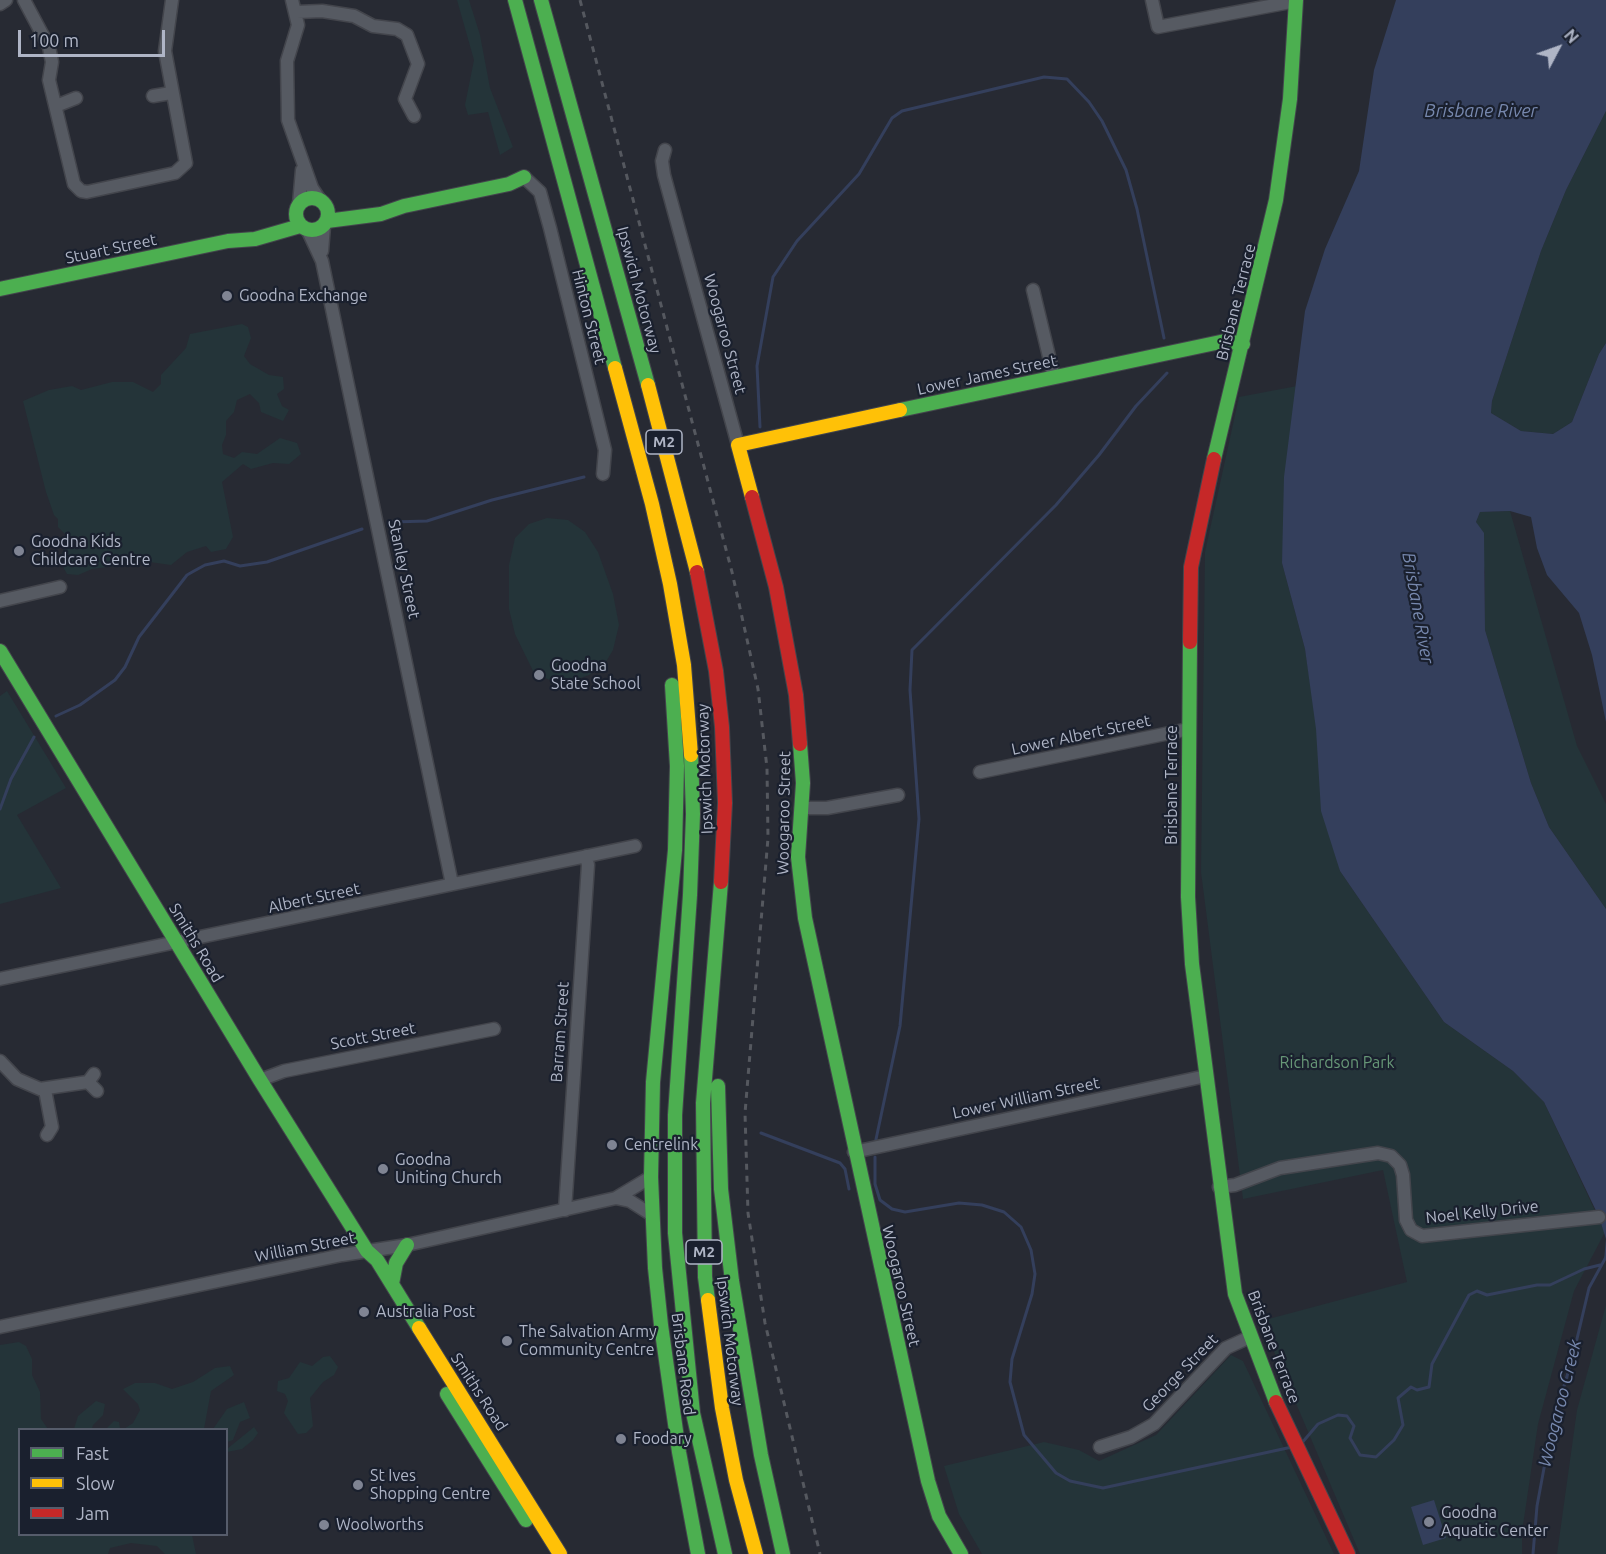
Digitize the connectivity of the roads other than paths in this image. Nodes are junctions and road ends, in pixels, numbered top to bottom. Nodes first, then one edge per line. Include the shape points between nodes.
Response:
1 (6, 0) edge
2 (24, 0) edge
3 (172, 0) edge
4 (292, 0) edge
5 (515, 0) edge
6 (541, 0) edge
7 (1152, 0) edge
8 (1296, 0) edge
9 (0, 4) edge
10 (297, 12) junction
11 (171, 93) junction
12 (153, 96) dead end
13 (76, 98) dead end
14 (56, 106) junction
15 (414, 116) dead end
16 (665, 150) dead end
17 (303, 163) junction
18 (524, 177) joint
19 (322, 202) junction
20 (404, 206) junction
21 (297, 207) junction
22 (326, 224) junction
23 (304, 228) junction
24 (228, 241) junction
25 (322, 261) junction
26 (0, 289) edge
27 (1034, 290) dead end
28 (1243, 344) junction
29 (1054, 377) junction
30 (738, 445) junction
31 (603, 474) dead end
32 (652, 504) junction
33 (60, 587) dead end
34 (0, 601) edge
35 (0, 651) edge
36 (1189, 729) junction
37 (980, 772) dead end
38 (898, 795) dead end
39 (801, 808) junction
40 (635, 846) dead end
41 (586, 856) junction
42 (452, 884) junction
43 (177, 944) junction
44 (0, 979) edge
45 (494, 1029) dead end
46 (707, 1056) junction
47 (1, 1065) edge
48 (1206, 1076) junction
49 (260, 1080) junction
50 (93, 1082) dead end
51 (45, 1090) junction
52 (53, 1131) dead end
53 (854, 1152) junction
54 (651, 1177) junction
55 (1219, 1187) junction
56 (615, 1198) junction
57 (565, 1210) junction
58 (652, 1215) junction
59 (1599, 1217) dead end
60 (408, 1245) junction
61 (367, 1251) junction
62 (392, 1284) junction
63 (0, 1327) edge
64 (1250, 1337) junction
65 (1100, 1447) dead end
66 (958, 1551) edge
67 (547, 1554) edge
68 (560, 1554) edge
69 (699, 1554) edge
70 (725, 1554) edge
71 (756, 1554) edge
72 (783, 1554) edge
73 (1348, 1554) edge

1 - 9 street
2 - 14 street via 49,47 49,80
3 - 11 street via 165,51
4 - 10 street
5 - 32 main road, Ipswich Motorway / M2
6 - 46 main road, Ipswich Motorway / M2 via 692,545 711,635 722,727 725,803
7 - 8 street via 1158,27
8 - 28 main road, Brisbane Terrace via 1284,151
10 - 15 street via 354,16 373,26 397,29 408,35 418,64 405,99
10 - 17 street via 298,25 287,61 288,120
11 - 12 street
11 - 14 street via 186,150 184,167 175,173 87,192 75,184
13 - 14 street
16 - 30 street, Woogaroo Street via 664,175
17 - 19 street
17 - 21 street
18 - 20 main road via 509,184
18 - 31 street, Hinton Street via 540,192 550,228 606,450
19 - 20 main road
19 - 21 main road via 308,198
19 - 22 main road via 328,212
20 - 22 main road
21 - 23 main road
21 - 24 main road, Stuart Street
22 - 23 main road
22 - 25 street, Stanley Street
23 - 24 main road, Stuart Street
23 - 25 street, Stanley Street
24 - 26 main road, Stuart Street
25 - 42 street, Stanley Street
27 - 29 street
28 - 29 main road, Lower James Street via 1225,341
28 - 36 main road, Brisbane Terrace via 1200,514 1191,567
29 - 30 main road, Lower James Street
30 - 39 main road, Woogaroo Street via 776,587 790,658 802,754
32 - 54 main road, Brisbane Road via 647,532 669,653 677,766 674,879 653,1082
32 - 70 main road, Ipswich Motorway / M2 via 677,623 692,762 692,863 675,1115 675,1233 693,1413
33 - 34 street
35 - 43 main road, Smiths Road
36 - 37 street, Lower Albert Street
36 - 48 main road, Brisbane Terrace via 1189,928
38 - 39 street
39 - 53 main road, Woogaroo Street via 798,857 805,918
40 - 41 street, Albert Street
41 - 42 street, Albert Street
41 - 57 street, Barram Street
42 - 43 street, Albert Street
43 - 44 street, Albert Street
43 - 49 main road, Smiths Road
45 - 49 street, Scott Street via 284,1071
46 - 71 main road, Ipswich Motorway / M2 via 702,1157 705,1277 722,1408
46 - 72 main road via 717,1073 721,1189 732,1281 761,1455
47 - 51 street via 17,1079
48 - 53 street, Lower William Street
48 - 55 main road, Brisbane Terrace
49 - 61 main road, Smiths Road
50 - 51 street
51 - 52 street
53 - 66 main road, Woogaroo Street via 928,1481 939,1516
54 - 56 street, William Street
54 - 58 main road, Brisbane Road
55 - 59 street, Noel Kelly Drive via 1241,1184 1280,1168 1378,1154 1391,1156 1400,1165 1406,1220 1411,1230 1422,1236
55 - 64 main road, Brisbane Terrace via 1235,1294
56 - 57 street, William Street
56 - 58 street via 630,1201
57 - 60 street, William Street
58 - 69 main road, Brisbane Road via 657,1293 673,1416
60 - 61 street, William Street
60 - 62 main road via 396,1263
61 - 62 main road, Smiths Road via 378,1260
61 - 63 street, William Street
61 - 67 main road, Smiths Road via 371,1266
62 - 68 main road, Smiths Road
64 - 65 street, George Street via 1226,1348 1154,1424
64 - 73 main road, Brisbane Terrace via 1287,1428

